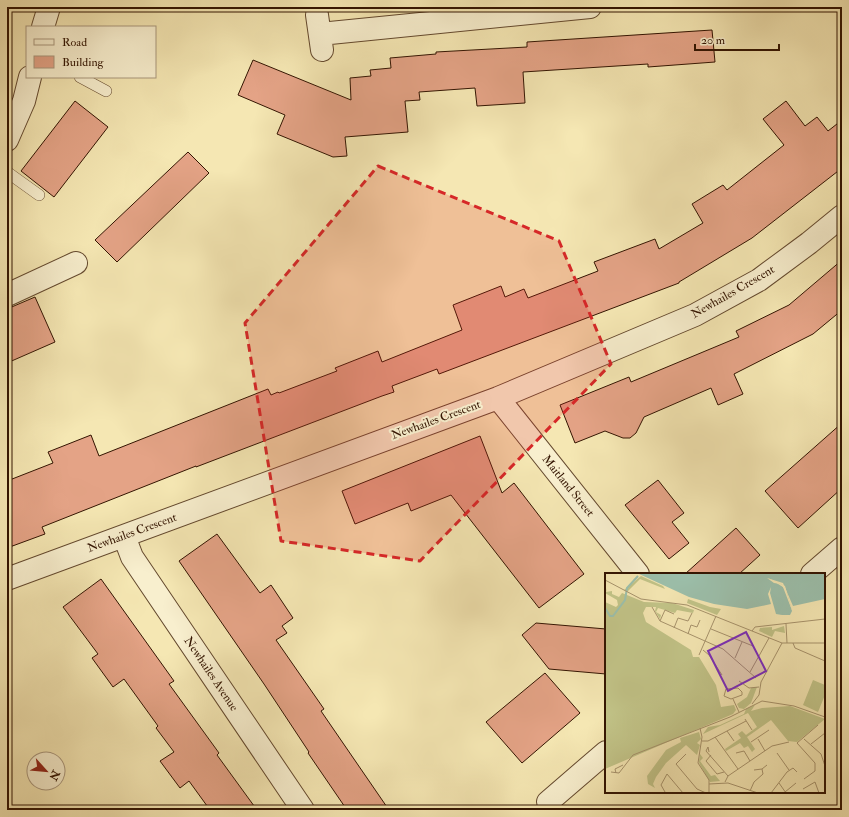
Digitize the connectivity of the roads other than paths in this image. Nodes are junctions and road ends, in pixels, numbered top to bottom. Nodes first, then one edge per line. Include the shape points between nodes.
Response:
1 (49, 7) edge
2 (590, 7) edge
3 (43, 26) edge
4 (320, 33) dead end
5 (30, 78) edge
6 (82, 78) edge
7 (106, 91) dead end
8 (7, 140) edge
9 (7, 172) edge
10 (39, 195) dead end
11 (842, 216) edge
12 (76, 263) dead end
13 (7, 295) edge
14 (498, 398) junction
15 (124, 536) junction
16 (842, 548) edge
17 (637, 573) edge
18 (813, 573) edge
19 (7, 579) edge
20 (605, 753) edge
21 (548, 802) dead end
22 (303, 810) edge

1 - 3 street
2 - 4 street
5 - 8 street via 24,101
6 - 7 lane
9 - 10 lane
11 - 14 street, Newhailes Crescent via 759,280 695,315
12 - 13 street
14 - 15 street, Newhailes Crescent
14 - 17 street, Maitland Street
15 - 19 street, Newhailes Crescent
15 - 22 street, Newhailes Avenue via 132,557
16 - 18 street
20 - 21 street

